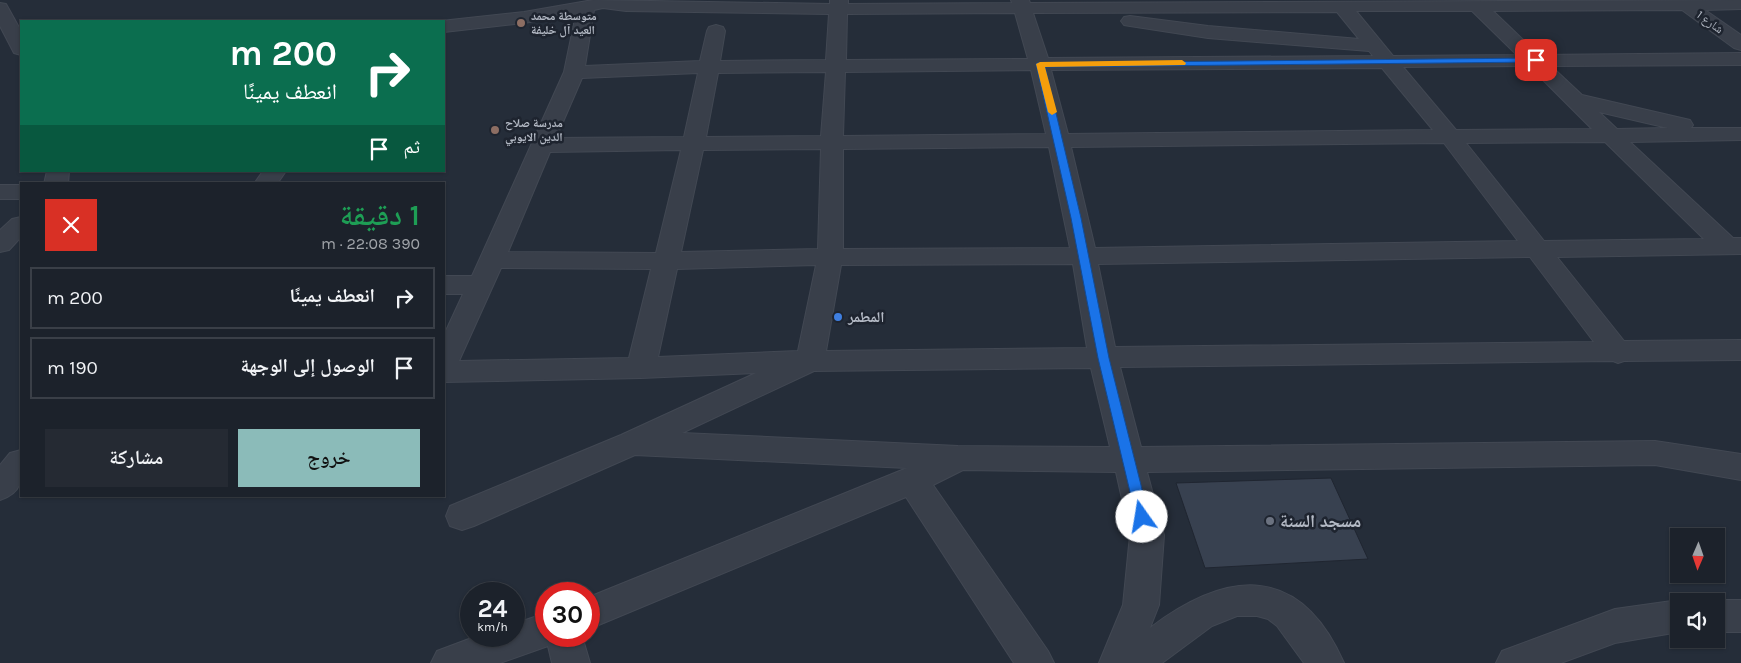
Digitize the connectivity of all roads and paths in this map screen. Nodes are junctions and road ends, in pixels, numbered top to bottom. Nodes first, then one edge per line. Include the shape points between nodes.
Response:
1 (1339, 2) edge
2 (1683, 2) edge
3 (602, 3) edge
4 (1474, 3) edge
5 (838, 4) edge
6 (1021, 4) edge
7 (1741, 4) edge
8 (548, 7) edge
9 (0, 8) edge
10 (1064, 8) junction
11 (445, 26) edge
12 (716, 31) dead end
13 (1741, 44) edge
14 (20, 47) edge
15 (1381, 53) junction
16 (1741, 59) edge
17 (1536, 60) junction
18 (1040, 64) junction
19 (836, 66) junction
20 (709, 67) junction
21 (574, 72) junction
22 (1575, 99) junction
23 (1719, 134) junction
24 (1741, 134) edge
25 (1614, 136) junction
26 (1450, 137) junction
27 (1060, 141) junction
28 (1741, 141) edge
29 (832, 142) junction
30 (694, 143) junction
31 (542, 145) junction
32 (274, 172) edge
33 (266, 182) edge
34 (0, 192) edge
35 (20, 192) edge
36 (20, 225) edge
37 (0, 244) edge
38 (1733, 246) edge
39 (1536, 248) junction
40 (1084, 256) junction
41 (830, 257) junction
42 (492, 260) junction
43 (666, 261) junction
44 (445, 285) edge
45 (480, 285) junction
46 (1741, 350) edge
47 (1618, 353) junction
48 (1104, 358) junction
49 (810, 361) junction
50 (445, 362) edge
51 (642, 368) junction
52 (445, 372) edge
53 (632, 443) junction
54 (958, 458) junction
55 (1129, 460) junction
56 (20, 463) edge
57 (1741, 467) edge
58 (912, 480) junction
59 (0, 487) edge
60 (462, 516) dead end
61 (600, 608) edge
62 (1725, 616) edge
63 (1741, 616) edge
64 (1670, 617) edge
65 (535, 634) edge
66 (567, 647) edge
67 (450, 663) edge
68 (571, 663) edge
69 (1035, 663) edge
70 (1118, 663) edge
71 (1134, 663) edge
72 (1326, 663) edge
73 (1515, 663) edge

1 - 4 street
1 - 10 street
1 - 15 street
2 - 4 street
2 - 7 street
2 - 13 street, شارع 1
3 - 5 street via 626,6
3 - 8 street
3 - 21 street
4 - 17 street
5 - 6 street
5 - 19 street
6 - 10 street
6 - 18 street
8 - 11 street via 500,22
9 - 14 street
10 - 15 street via 1122,20
12 - 20 street
15 - 17 street
15 - 18 street
15 - 26 street
16 - 17 street
17 - 22 street
18 - 19 street
18 - 27 street
19 - 20 street
19 - 29 street
20 - 21 street
20 - 30 street
21 - 31 street
22 - 23 street
22 - 25 street
23 - 24 street
23 - 25 street
23 - 28 street
25 - 26 street
25 - 38 street
26 - 27 street
26 - 39 street
27 - 29 street
27 - 40 street
29 - 30 street
29 - 41 street
30 - 31 street
30 - 43 street
31 - 42 street
32 - 33 street
34 - 35 street
36 - 37 street
38 - 39 street
39 - 40 street
39 - 47 street
40 - 41 street
40 - 48 street
41 - 43 street
41 - 49 street
42 - 43 street
42 - 45 street
43 - 51 street
44 - 45 street
45 - 50 street
46 - 47 street
47 - 48 street
48 - 49 street
48 - 55 street
49 - 51 street
49 - 53 street
51 - 52 street
53 - 54 street
53 - 60 street
54 - 55 street
54 - 58 street
55 - 57 street via 1655,453
55 - 70 street via 1147,535 1141,605
56 - 59 street
58 - 61 street
58 - 69 street
62 - 63 street
64 - 73 street via 1615,626
65 - 67 street
66 - 68 street
71 - 72 street via 1212,607 1248,598 1277,605 1295,622

